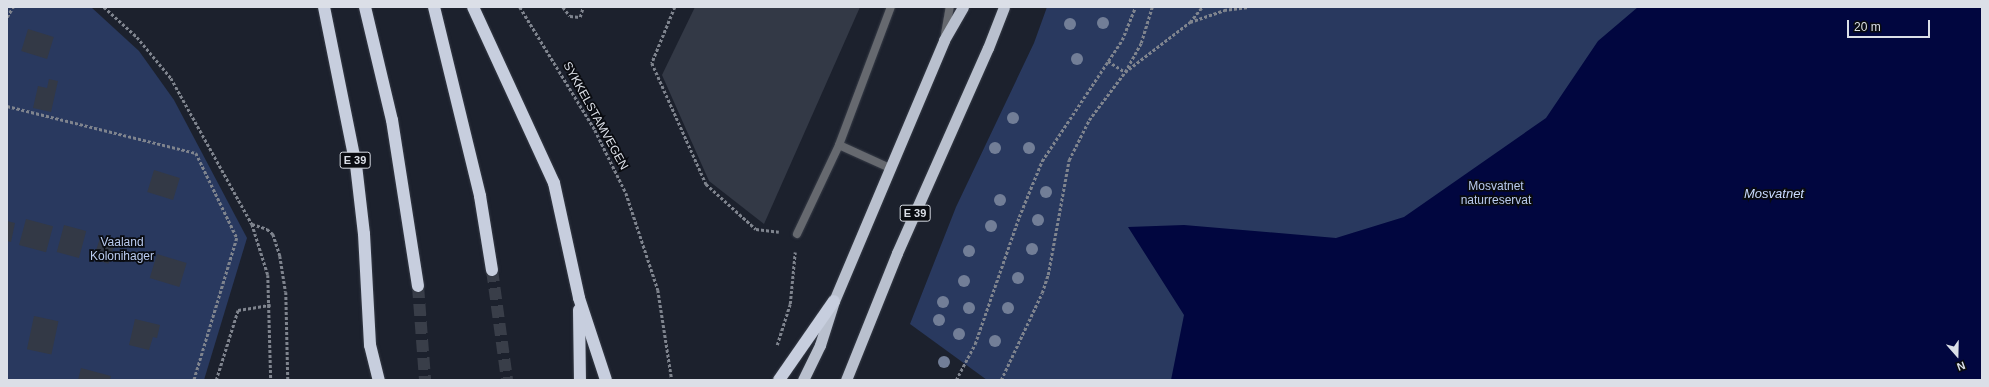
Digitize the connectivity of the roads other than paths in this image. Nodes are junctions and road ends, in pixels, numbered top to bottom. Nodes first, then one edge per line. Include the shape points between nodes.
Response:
1 (324, 7) edge
2 (366, 7) edge
3 (434, 7) edge
4 (473, 7) edge
5 (891, 7) edge
6 (950, 7) edge
7 (963, 7) edge
8 (1004, 7) edge
9 (944, 40) junction
10 (839, 145) junction
11 (890, 168) junction
12 (797, 234) road end
13 (492, 270) tunnel mouth
14 (418, 286) tunnel mouth
15 (579, 298) junction
16 (834, 301) junction
17 (780, 378) edge
18 (379, 380) edge
19 (580, 380) edge
20 (606, 380) edge
21 (803, 380) edge
22 (846, 380) edge

1 - 18 highway, E 39 via 356,165 364,234 370,346
2 - 14 highway via 392,120
3 - 13 highway via 474,166
4 - 15 highway via 554,183
5 - 10 street
6 - 9 street
7 - 9 highway
8 - 22 highway, E 39 via 897,253
9 - 11 highway
10 - 11 street
10 - 12 street
11 - 16 highway
15 - 19 highway
15 - 20 highway
16 - 17 highway
16 - 21 highway via 820,345

